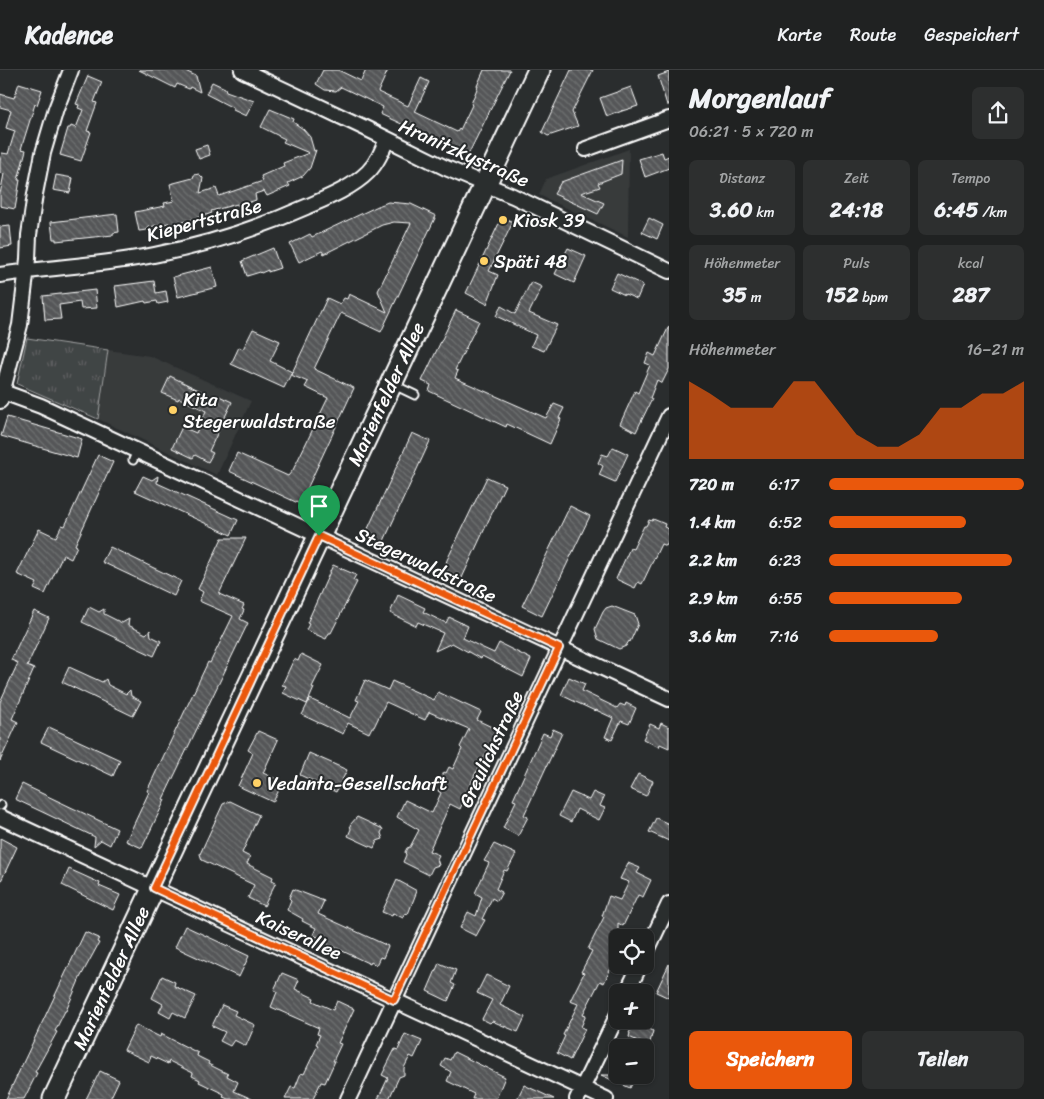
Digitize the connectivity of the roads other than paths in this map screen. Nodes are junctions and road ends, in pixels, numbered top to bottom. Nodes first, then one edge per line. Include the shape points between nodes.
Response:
1 (71, 70) edge
2 (242, 70) edge
3 (539, 70) edge
4 (262, 74) edge
5 (669, 119) edge
6 (387, 139) junction
7 (586, 149) dead end
8 (485, 185) junction
9 (26, 271) junction
10 (669, 271) edge
11 (0, 275) edge
12 (391, 383) junction
13 (415, 395) dead end
14 (2, 397) edge
15 (669, 416) edge
16 (319, 536) junction
17 (559, 648) junction
18 (669, 699) edge
19 (0, 810) edge
20 (154, 888) junction
21 (669, 904) edge
22 (654, 936) edge
23 (394, 1000) junction
24 (611, 1029) edge
25 (580, 1094) edge
26 (54, 1099) edge
27 (348, 1099) edge
28 (606, 1099) edge

1 - 9 street via 43,153 32,210
2 - 4 street, Hranitzkystraße
3 - 8 main road, Marienfelder Allee
4 - 6 street, Hranitzkystraße
5 - 7 street
6 - 8 street, Hranitzkystraße
6 - 9 street, Kiepertstraße via 370,170 355,182 330,197 253,228 152,255
8 - 10 street, Hranitzkystraße
8 - 12 main road, Marienfelder Allee
9 - 11 street, Kiepertstraße
9 - 14 street via 20,325
12 - 13 lane
12 - 16 main road, Marienfelder Allee
14 - 16 street, Stegerwaldstraße via 41,406 135,456
15 - 17 street, Greulichstraße
16 - 17 street, Stegerwaldstraße
16 - 20 main road, Marienfelder Allee
17 - 18 street, Stegerwaldstraße
17 - 23 street, Greulichstraße
19 - 20 street, Kaiserallee
20 - 23 street, Kaiserallee
20 - 26 main road, Marienfelder Allee
21 - 22 street
23 - 25 street, Kaiserallee
23 - 27 street, Greulichstraße
24 - 25 street
25 - 28 street, Kaiserallee

